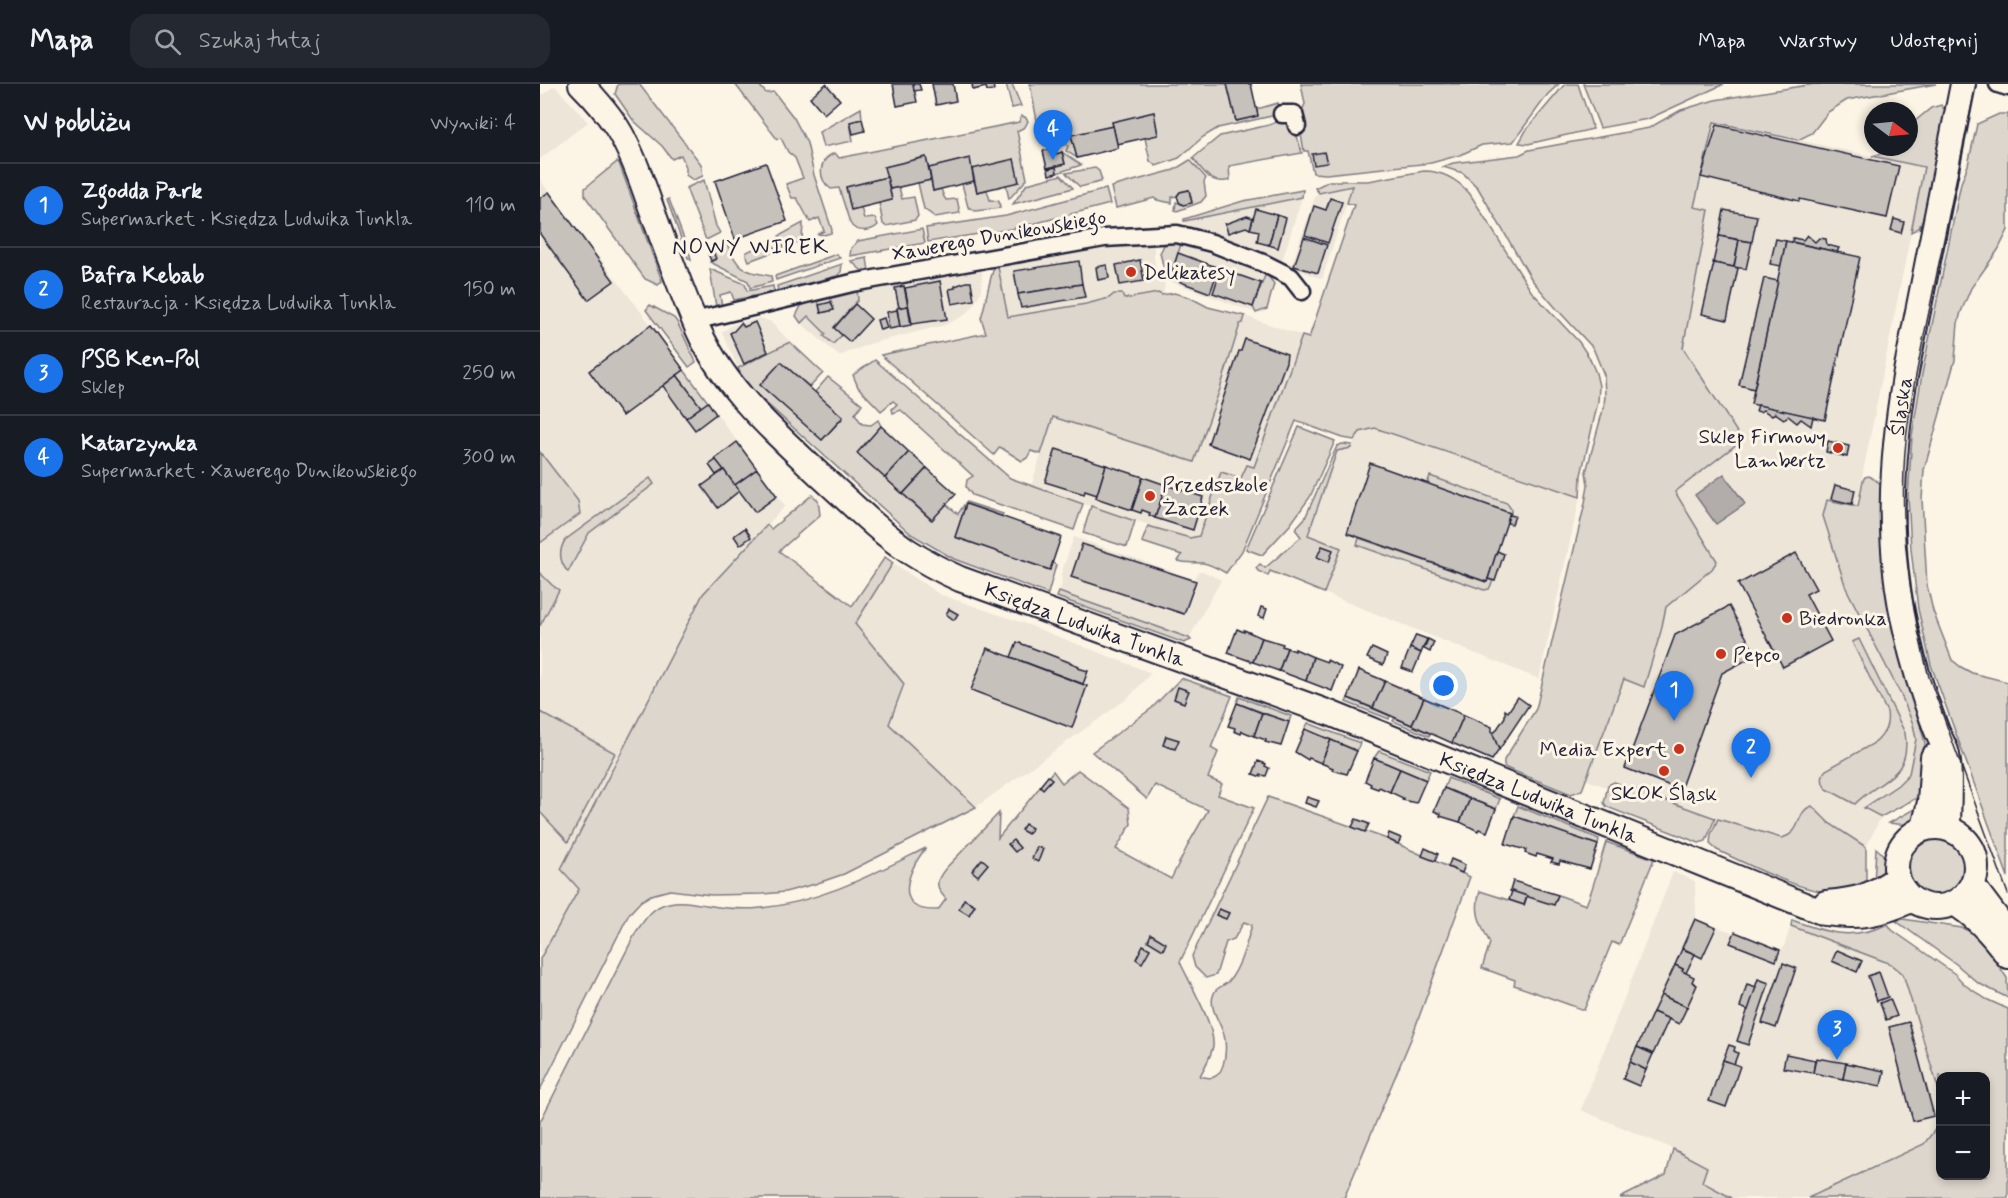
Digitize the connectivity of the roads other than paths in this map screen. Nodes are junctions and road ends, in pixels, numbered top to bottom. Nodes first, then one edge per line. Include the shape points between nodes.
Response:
1 (1963, 84) edge
2 (1998, 84) edge
3 (589, 86) edge
4 (2008, 87) edge
5 (1282, 114) dead end
6 (1297, 126) dead end
7 (1302, 291) dead end
8 (694, 321) junction
9 (1936, 828) junction
10 (1897, 878) junction
11 (1972, 885) junction
12 (1911, 900) junction
13 (1954, 903) junction
14 (1805, 905) junction
15 (2008, 933) edge
16 (2008, 956) edge

1 - 9 street, Śląska via 1905,377 1892,475 1896,568 1905,628 1917,677 1947,753
2 - 4 street
3 - 8 street, Księdza Ludwika Tunkla via 625,144
5 - 6 street via 1294,114
7 - 8 street, Xawerego Dunikowskiego via 1291,277 1263,263 1177,234 1104,238 852,283
8 - 14 street, Księdza Ludwika Tunkla via 728,380 764,422 895,542 936,568 1346,719
9 - 10 street via 1907,839 1897,857
9 - 11 street via 1967,841 1976,863
10 - 12 street
10 - 14 street, Księdza Ludwika Tunkla via 1876,893 1849,901
11 - 13 street
11 - 15 street
12 - 13 street via 1936,907
12 - 14 street, Księdza Ludwika Tunkla via 1871,914 1847,916
13 - 16 street via 1969,912

